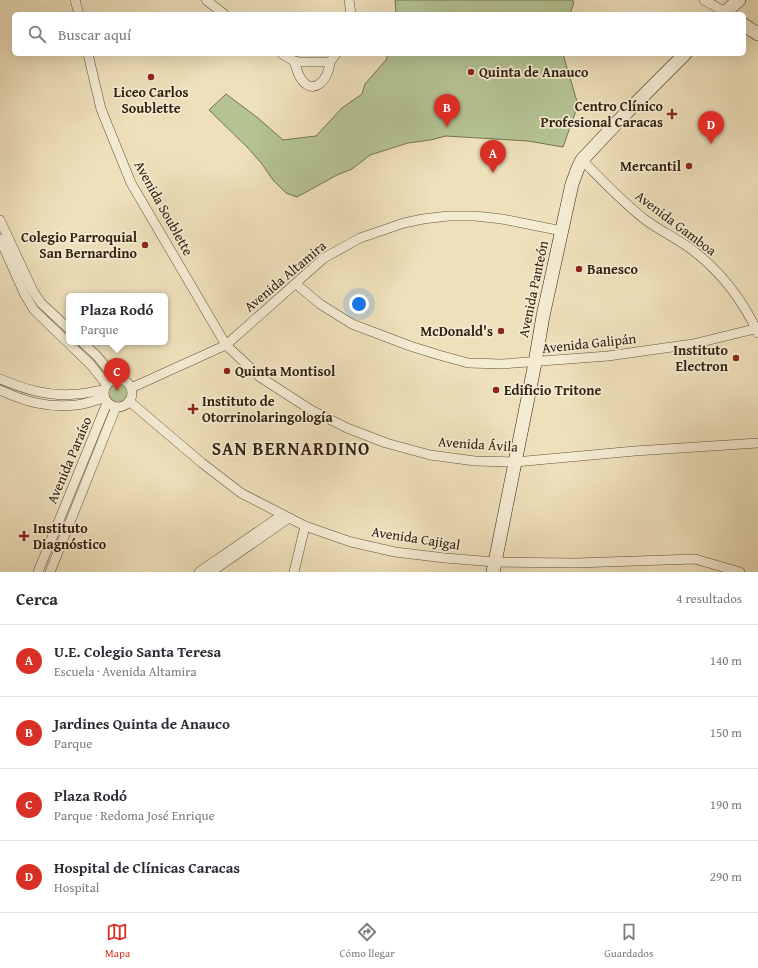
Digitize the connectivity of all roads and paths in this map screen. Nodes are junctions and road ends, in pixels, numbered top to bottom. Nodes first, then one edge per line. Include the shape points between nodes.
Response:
1 (75, 0) edge
2 (206, 0) edge
3 (349, 0) edge
4 (704, 0) edge
5 (715, 0) edge
6 (739, 0) edge
7 (726, 10) edge
8 (78, 12) edge
9 (221, 12) edge
10 (351, 12) edge
11 (746, 26) edge
12 (758, 34) edge
13 (88, 56) edge
14 (285, 56) edge
15 (334, 56) edge
16 (683, 56) edge
17 (294, 61) junction
18 (330, 62) junction
19 (582, 160) junction
20 (0, 220) edge
21 (562, 231) junction
22 (0, 239) edge
23 (296, 284) junction
24 (66, 326) edge
25 (757, 330) edge
26 (66, 341) edge
27 (70, 345) edge
28 (85, 345) edge
29 (226, 345) junction
30 (535, 362) junction
31 (115, 378) junction
32 (0, 379) edge
33 (131, 388) junction
34 (0, 390) edge
35 (107, 396) junction
36 (129, 402) junction
37 (758, 443) edge
38 (515, 462) junction
39 (286, 516) junction
40 (305, 526) junction
41 (494, 567) edge
42 (38, 572) edge
43 (50, 572) edge
44 (199, 572) edge
45 (210, 572) edge
46 (294, 572) edge
47 (740, 572) edge

1 - 8 street
2 - 9 street
3 - 10 street
4 - 7 street
5 - 7 street
6 - 7 main road
11 - 12 main road
13 - 29 street, Avenida Soublette via 101,109 131,183
14 - 17 street
15 - 18 street
16 - 19 main road, Avenida Panteón
17 - 18 street
17 - 18 street via 300,77 312,86 323,82
19 - 21 main road, Avenida Panteón via 572,184
19 - 25 street, Avenida Gamboa via 626,204 647,221 694,251 721,275 740,298
20 - 24 street via 33,291
21 - 23 street, Avenida Altamira via 475,216 423,219 360,238 324,258
21 - 30 main road, Avenida Panteón
22 - 26 street via 24,295 34,310
23 - 29 street, Avenida Altamira
23 - 30 street, Avenida Galipán via 320,304 352,324 438,355 468,363
25 - 30 street, Avenida Galipán via 693,344 608,356
27 - 35 street via 91,365
28 - 31 street
29 - 33 street, Avenida Altamira
29 - 38 street, Avenida Ávila via 260,377 311,410 347,428 386,443 430,455 475,461
30 - 38 main road, Avenida Panteón
31 - 33 street via 124,380
31 - 35 street
32 - 35 street via 53,395
33 - 36 street via 132,396
34 - 35 street via 32,403 53,406 78,405
35 - 36 street via 123,406
35 - 42 street, Avenida Paraíso
35 - 43 street, Avenida Paraíso
36 - 39 street, Avenida Cajigal via 242,494
37 - 38 street, Avenida Ávila
38 - 41 main road, Avenida Panteón
39 - 40 street, Avenida Cajigal
39 - 44 street
39 - 45 street
40 - 41 street, Avenida Cajigal via 351,542 395,552
40 - 46 street
41 - 47 street, Avenida Cajigal via 695,559

